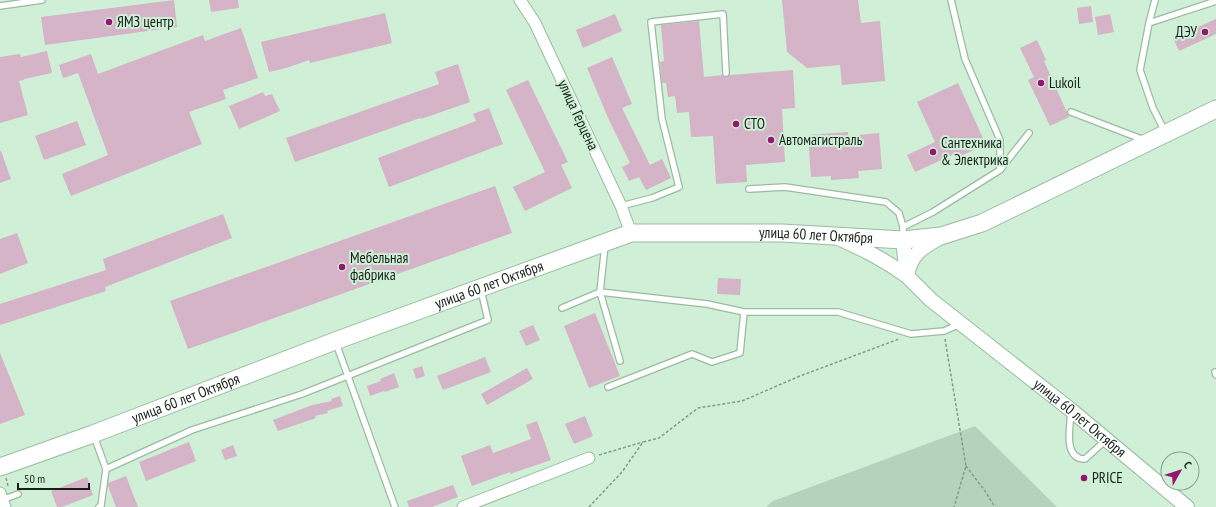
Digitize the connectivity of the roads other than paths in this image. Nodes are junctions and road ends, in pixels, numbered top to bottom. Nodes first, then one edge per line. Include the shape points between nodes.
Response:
1 (42, 0) edge
2 (520, 0) edge
3 (950, 0) edge
4 (1155, 0) edge
5 (1216, 1) edge
6 (0, 6) edge
7 (1149, 23) junction
8 (726, 73) dead end
9 (1216, 109) edge
10 (1071, 112) dead end
11 (1029, 133) dead end
12 (1166, 134) junction
13 (1150, 142) junction
14 (1000, 170) junction
15 (749, 189) dead end
16 (621, 206) junction
17 (631, 233) junction
18 (903, 234) junction
19 (833, 236) junction
20 (941, 236) junction
21 (605, 243) junction
22 (907, 276) junction
23 (480, 288) junction
24 (600, 292) junction
25 (562, 308) dead end
26 (744, 312) junction
27 (960, 324) junction
28 (335, 340) junction
29 (620, 361) dead end
30 (347, 376) junction
31 (608, 387) dead end
32 (1071, 410) junction
33 (93, 434) junction
34 (1106, 440) junction
35 (589, 458) road end
36 (0, 467) edge
37 (106, 469) junction
38 (18, 494) dead end
39 (3, 501) edge
40 (99, 507) edge
41 (395, 507) edge
42 (463, 507) edge
43 (1187, 507) edge

1 - 6 lane
2 - 16 street, улица Герцена via 535,23
3 - 14 lane via 965,59 1000,140
4 - 7 lane
5 - 7 lane
7 - 12 lane via 1140,70 1153,108
8 - 16 lane via 723,14 651,22 662,119 679,187 652,198
9 - 12 main road, улица 60 лет Октября
10 - 13 lane
11 - 14 lane
12 - 13 main road, улица 60 лет Октября
13 - 20 main road, улица 60 лет Октября via 982,223
14 - 18 lane
15 - 18 lane via 785,187 886,202 899,212
16 - 17 street, улица Герцена
17 - 19 main road, улица 60 лет Октября via 782,233
17 - 21 main road, улица 60 лет Октября
18 - 19 main road, улица 60 лет Октября
18 - 20 main road, улица 60 лет Октября
18 - 22 street
19 - 22 street, улица 60 лет Октября via 866,250
20 - 22 street via 914,255
21 - 23 main road, улица 60 лет Октября
21 - 24 lane
22 - 27 street, улица 60 лет Октября
23 - 28 main road, улица 60 лет Октября
23 - 30 lane via 488,320
24 - 25 lane
24 - 26 lane via 707,304
24 - 29 lane
26 - 27 lane via 838,312 911,334 944,331
26 - 31 lane via 740,353 712,362 692,354
27 - 32 street, улица 60 лет Октября
28 - 30 lane
28 - 33 main road, улица 60 лет Октября
30 - 37 lane via 302,394 192,430
30 - 41 lane
32 - 34 street, улица 60 лет Октября
32 - 34 lane via 1070,448 1074,455 1085,459
33 - 36 main road, улица 60 лет Октября
33 - 37 lane
34 - 43 street, улица 60 лет Октября
35 - 42 street
37 - 40 lane
38 - 39 lane

